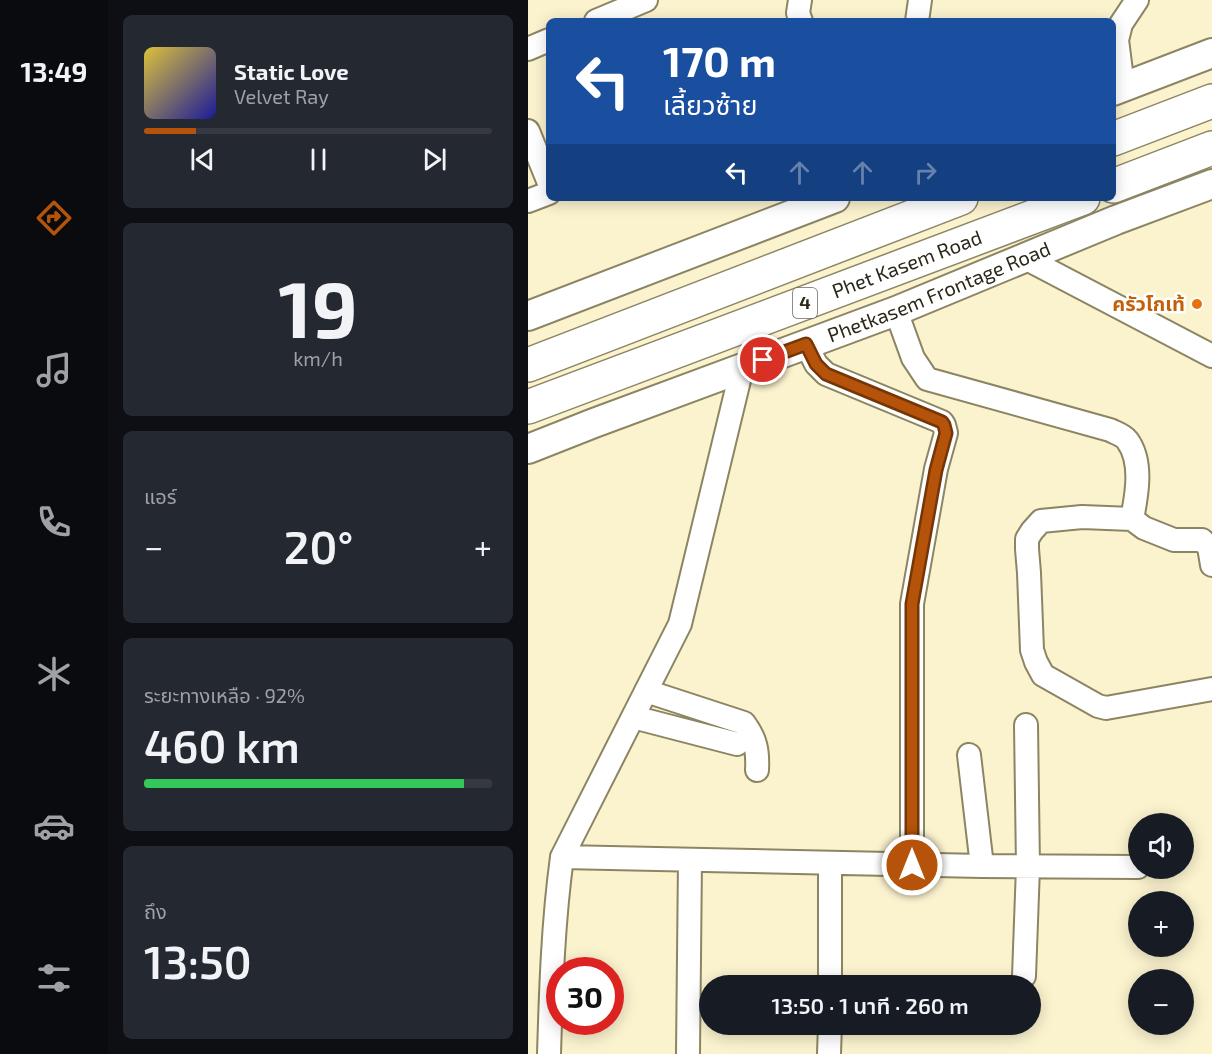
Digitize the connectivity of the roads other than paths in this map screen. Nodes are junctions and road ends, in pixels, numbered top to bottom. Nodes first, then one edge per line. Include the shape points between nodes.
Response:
1 (645, 0) edge
2 (800, 0) edge
3 (921, 0) edge
4 (1137, 0) edge
5 (620, 16) edge
6 (800, 18) edge
7 (917, 18) edge
8 (1116, 38) edge
9 (546, 42) edge
10 (528, 49) edge
11 (1212, 53) edge
12 (1116, 57) edge
13 (1118, 89) edge
14 (1212, 101) edge
15 (528, 131) edge
16 (1116, 139) edge
17 (1212, 148) edge
18 (546, 176) edge
19 (1212, 183) edge
20 (1116, 185) edge
21 (546, 194) edge
22 (528, 201) edge
23 (827, 201) edge
24 (953, 201) edge
25 (1075, 201) edge
26 (1025, 258) junction
27 (896, 311) junction
28 (528, 316) edge
29 (615, 331) junction
30 (806, 344) junction
31 (528, 346) edge
32 (1212, 356) edge
33 (528, 365) edge
34 (742, 368) junction
35 (528, 407) edge
36 (528, 449) edge
37 (1132, 519) junction
38 (1212, 565) edge
39 (1212, 688) edge
40 (646, 691) junction
41 (633, 717) junction
42 (1026, 725) dead end
43 (737, 744) dead end
44 (969, 755) dead end
45 (757, 770) dead end
46 (562, 857) junction
47 (690, 860) junction
48 (830, 863) junction
49 (912, 865) junction
50 (982, 866) junction
51 (1028, 867) junction
52 (1128, 867) edge
53 (830, 975) edge
54 (1024, 975) edge
55 (830, 1035) edge
56 (549, 1054) edge
57 (688, 1054) edge
58 (830, 1054) edge

1 - 5 street
2 - 6 street
3 - 7 street
4 - 8 street
9 - 10 street
11 - 13 main road
12 - 13 street
14 - 16 highway
15 - 18 street
17 - 20 highway
19 - 26 main road, Phetkasem Frontage Road / 4
21 - 22 street
23 - 28 main road
24 - 29 highway, 4
25 - 35 highway, Phet Kasem Road / 4
26 - 27 main road, Phetkasem Frontage Road / 4
26 - 32 street
27 - 30 main road, Phetkasem Frontage Road / 4
27 - 37 street via 913,358 927,379 1110,430 1126,438 1135,455 1137,497
29 - 31 highway via 598,325
29 - 33 highway, 4
30 - 34 main road, Phetkasem Frontage Road / 4
30 - 49 street via 826,374 942,422 946,431 912,604
34 - 36 main road, Phetkasem Frontage Road / 4
34 - 40 street via 680,624
37 - 38 street via 1174,540 1202,540 1209,547
37 - 39 street via 1082,517 1041,521 1032,531 1027,549 1032,650 1036,662 1043,675 1107,708
40 - 41 street
40 - 45 street via 744,723 756,745
41 - 43 street
41 - 46 street
42 - 51 street
44 - 50 street
46 - 47 street
46 - 56 street via 553,946
47 - 48 street
47 - 57 street
48 - 49 street
48 - 53 street
49 - 50 street
50 - 51 street
51 - 52 street
51 - 54 street
55 - 58 street

